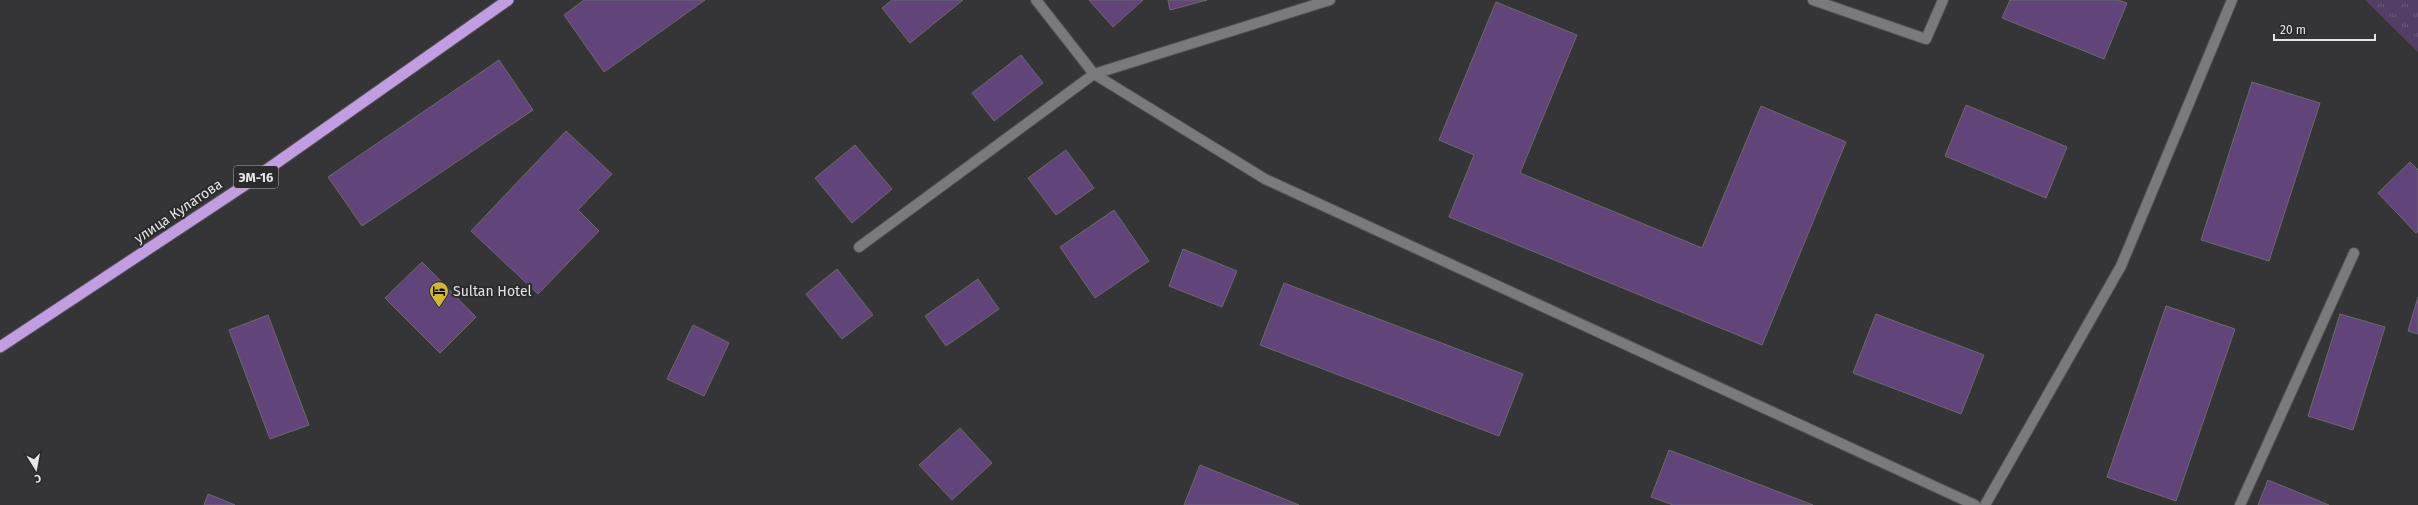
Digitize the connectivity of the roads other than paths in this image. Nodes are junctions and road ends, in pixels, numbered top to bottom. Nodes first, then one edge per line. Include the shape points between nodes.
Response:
1 (508, 0) edge
2 (1036, 0) edge
3 (1330, 0) edge
4 (1813, 0) edge
5 (1942, 0) edge
6 (2232, 0) edge
7 (1094, 74) junction
8 (860, 247) dead end
9 (2354, 253) dead end
10 (0, 347) edge
11 (1975, 505) edge
12 (1985, 505) edge
13 (2240, 505) edge

1 - 10 highway, улица Кулатова / ЭМ-16 via 248,183
2 - 7 street
3 - 7 street
4 - 5 street via 1926,40
6 - 12 street via 2121,266
7 - 8 street
7 - 11 street via 1265,179
9 - 13 street

